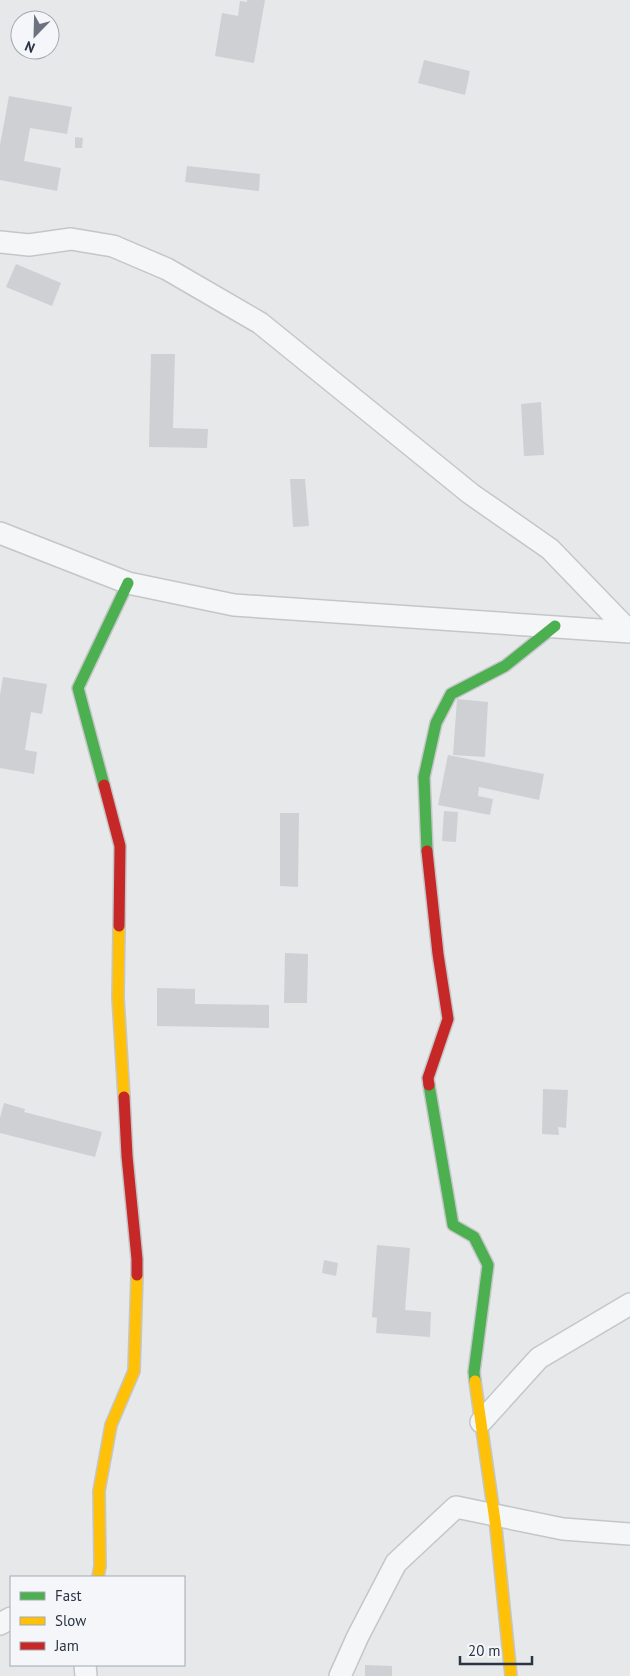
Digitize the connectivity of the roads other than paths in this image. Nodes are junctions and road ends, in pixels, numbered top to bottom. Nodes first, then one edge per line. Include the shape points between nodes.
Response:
1 (0, 242) edge
2 (0, 533) edge
3 (128, 583) junction
4 (555, 626) junction
5 (630, 632) edge
6 (630, 1304) edge
7 (481, 1422) junction
8 (494, 1514) junction
9 (630, 1534) edge
10 (99, 1572) edge
11 (85, 1576) edge
12 (340, 1676) edge
13 (511, 1676) edge

1 - 5 street via 29,245 71,239 113,246 167,269 260,323 471,494 550,549
2 - 3 street
3 - 4 street via 234,605
3 - 10 street via 78,688 120,846 118,998 137,1259 134,1371 111,1425 99,1491
4 - 5 street
4 - 7 street via 505,666 450,694 436,723 424,776 426,845 448,1019 428,1078 453,1225 474,1237 488,1265 474,1372
6 - 7 street via 539,1358
7 - 8 street
8 - 9 street via 563,1529
8 - 12 street via 456,1506 396,1564
8 - 13 street
10 - 11 street

